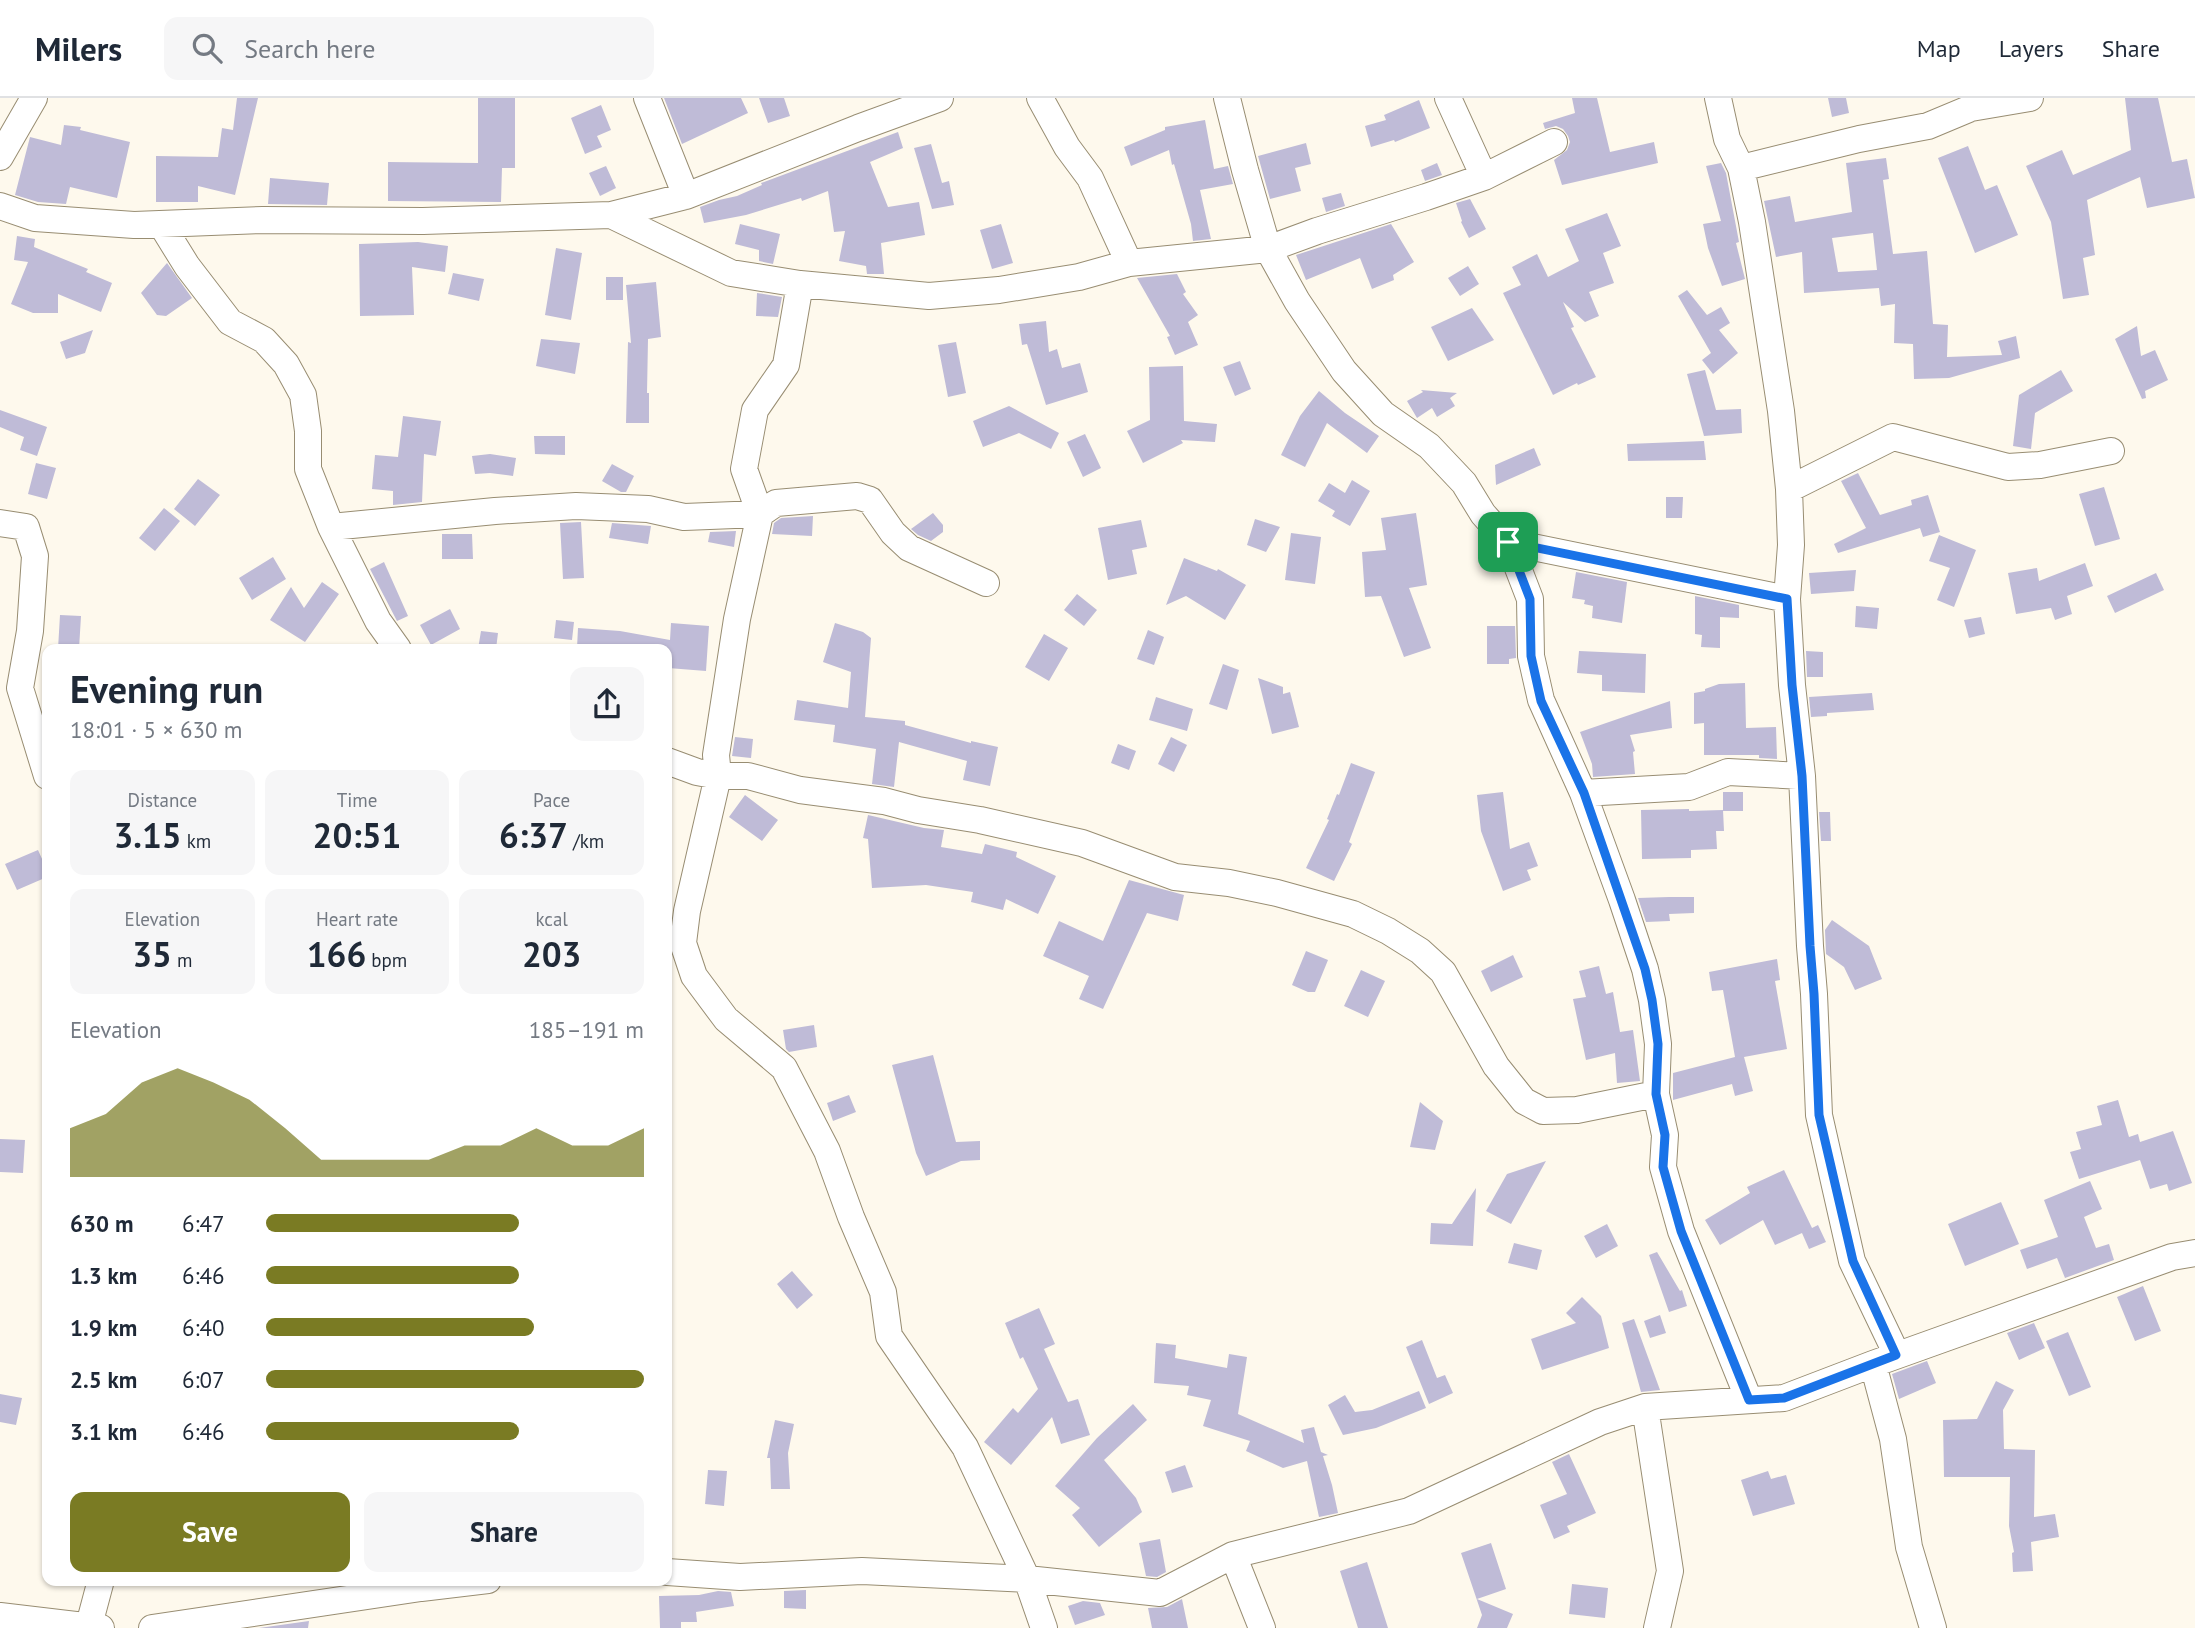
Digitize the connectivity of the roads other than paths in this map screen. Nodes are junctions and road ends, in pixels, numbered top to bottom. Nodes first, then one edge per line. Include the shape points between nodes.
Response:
1 (33, 98) edge
2 (647, 98) edge
3 (940, 98) edge
4 (1040, 98) edge
5 (1227, 98) edge
6 (1448, 98) edge
7 (1718, 98) edge
8 (2030, 98) edge
9 (1554, 142) dead end
10 (0, 158) edge
11 (1741, 167) junction
12 (1484, 177) junction
13 (686, 196) junction
14 (0, 206) edge
15 (611, 215) junction
16 (161, 225) junction
17 (1268, 249) junction
18 (1129, 263) junction
19 (800, 284) junction
20 (2111, 451) dead end
21 (1789, 489) junction
22 (760, 514) junction
23 (0, 523) edge
24 (331, 527) junction
25 (1508, 542) junction
26 (986, 583) dead end
27 (1787, 599) junction
28 (394, 644) edge
29 (42, 760) edge
30 (672, 763) edge
31 (719, 776) junction
32 (1802, 776) junction
33 (1584, 793) junction
34 (1656, 1094) junction
35 (2195, 1253) edge
36 (1885, 1360) junction
37 (1749, 1400) junction
38 (1645, 1407) junction
39 (1233, 1555) junction
40 (672, 1572) edge
41 (1027, 1580) junction
42 (100, 1586) edge
43 (438, 1586) edge
44 (0, 1616) edge
45 (95, 1627) edge
46 (152, 1628) edge
47 (1044, 1628) edge
48 (1262, 1628) edge
49 (1657, 1628) edge
50 (1933, 1628) edge

1 - 10 street
2 - 13 street
3 - 13 street
4 - 18 street via 1067,148 1090,177
5 - 17 street
6 - 12 street
7 - 11 street via 1727,139
8 - 11 street via 1970,108 1928,126
9 - 12 street
11 - 21 street via 1761,276
12 - 17 street
13 - 15 street
14 - 16 street via 56,221
15 - 16 street
15 - 19 street via 731,273
16 - 24 street via 230,322 264,340 303,395 308,469
17 - 18 street
17 - 25 street via 1344,371 1383,414 1429,446 1464,483
18 - 19 street via 1066,279 929,296
19 - 22 street via 786,365 755,410 744,469
20 - 21 street via 2008,467 1893,437
21 - 27 street
22 - 24 street via 684,517 648,509 576,506
22 - 26 street via 776,503 857,496 870,500 909,548
22 - 31 street via 735,631 716,755
23 - 29 street via 26,527 35,556 30,631 20,688
24 - 28 street
25 - 27 street
25 - 33 street via 1530,599 1531,656 1541,701
27 - 32 street
30 - 31 street
31 - 34 street via 748,776 800,790 980,820 1082,843 1175,877 1229,883 1353,914 1420,951 1443,972 1496,1066 1524,1101 1543,1111 1577,1110
31 - 41 street via 687,911 683,943 694,976 726,1019 784,1068 827,1151 883,1292 889,1336 965,1447
32 - 33 street via 1728,772 1689,787
32 - 36 street via 1819,1115 1853,1261
33 - 34 street via 1645,969 1658,1044
34 - 37 street via 1665,1135 1663,1167 1681,1231
35 - 36 street via 2172,1257
36 - 37 street via 1784,1398
36 - 50 street via 1909,1547
37 - 38 street
38 - 39 street via 1600,1422 1409,1511
38 - 49 street via 1670,1572
39 - 41 street via 1160,1593
39 - 48 street
40 - 41 street via 740,1577 862,1572
41 - 47 street
42 - 45 street
43 - 46 street
44 - 45 street

